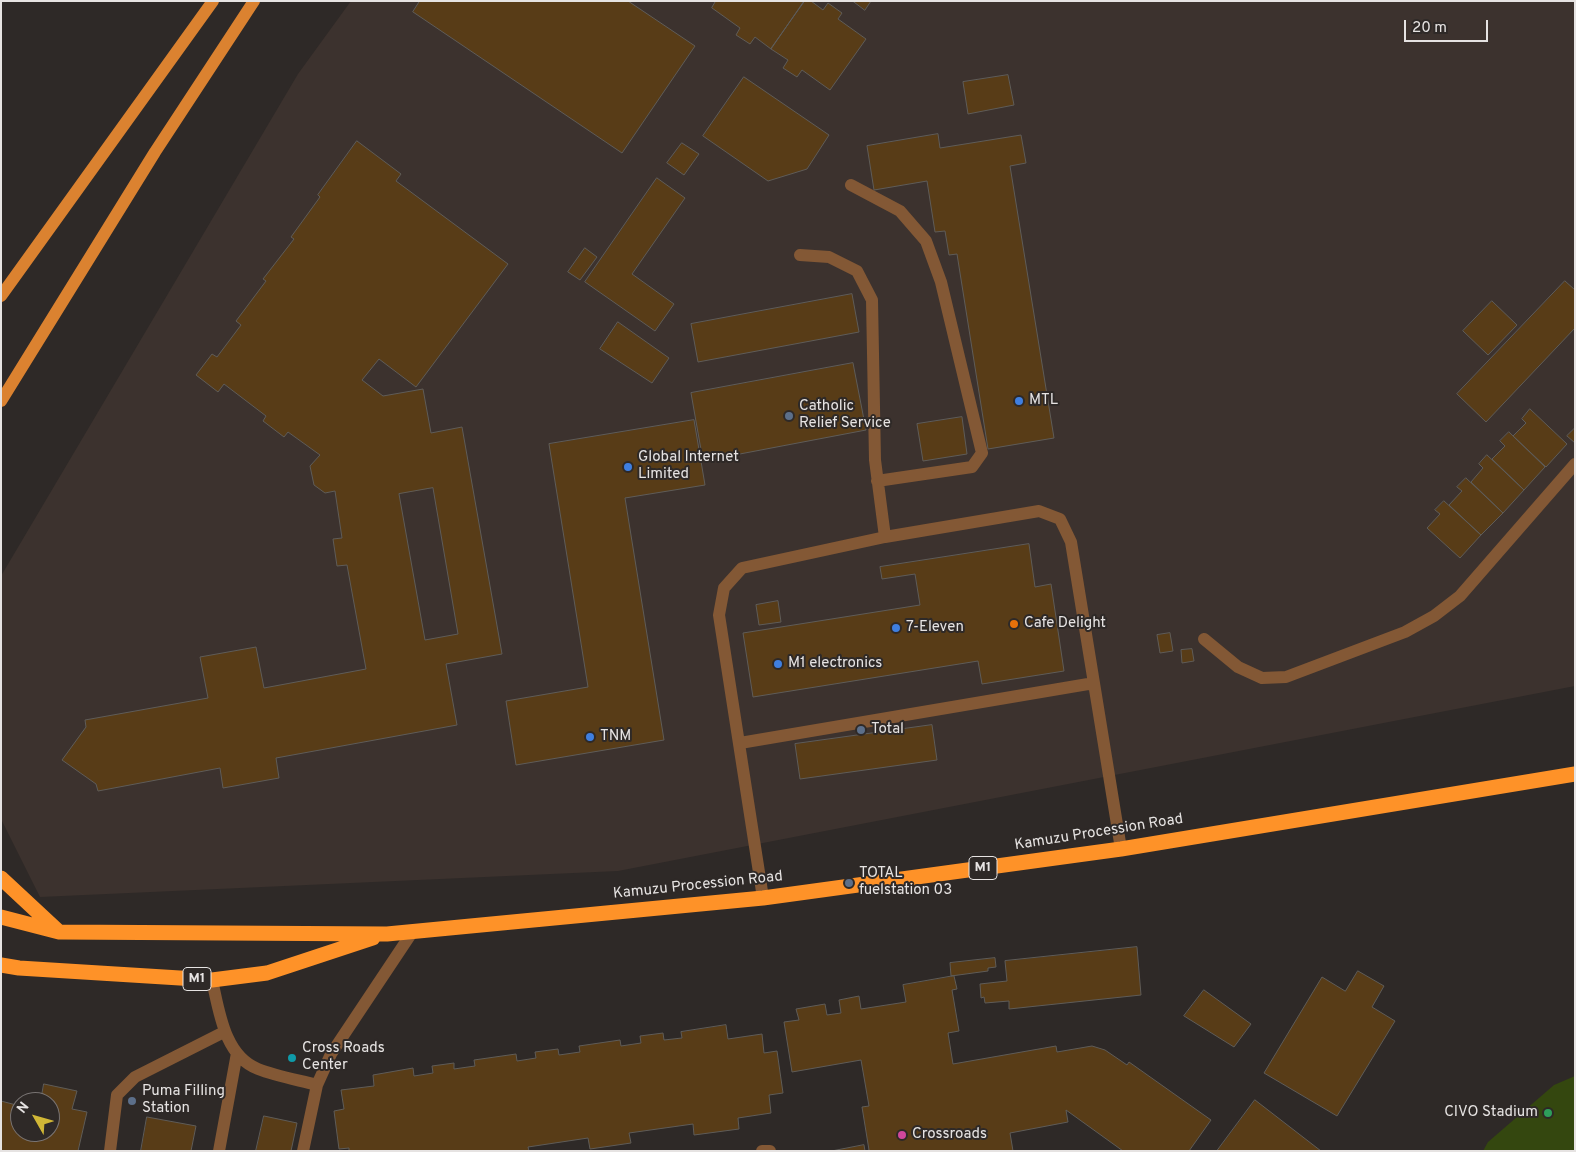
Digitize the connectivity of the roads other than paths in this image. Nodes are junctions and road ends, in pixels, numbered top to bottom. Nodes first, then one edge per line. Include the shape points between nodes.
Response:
1 (213, 1) edge
2 (254, 1) edge
3 (851, 185) dead end
4 (800, 255) dead end
5 (1, 296) edge
6 (1, 401) edge
7 (1575, 464) edge
8 (876, 481) junction
9 (885, 537) junction
10 (1204, 639) dead end
11 (1094, 683) junction
12 (740, 743) junction
13 (1575, 774) edge
14 (1121, 849) junction
15 (1, 878) edge
16 (762, 898) junction
17 (1, 917) edge
18 (414, 931) junction
19 (59, 932) junction
20 (387, 934) junction
21 (1, 965) edge
22 (212, 980) junction
23 (224, 1032) junction
24 (237, 1053) junction
25 (317, 1085) junction
26 (110, 1151) edge
27 (219, 1151) edge
28 (303, 1151) edge
29 (762, 1151) edge
30 (770, 1151) edge

1 - 5 main road
2 - 6 main road via 155,152
3 - 8 street via 900,211 926,241 941,282 982,453 972,467
4 - 8 street via 829,257 857,271 872,300
7 - 10 street via 1460,596 1405,632 1286,677 1262,678 1238,667
8 - 9 street
9 - 11 street via 1039,512 1060,519 1071,542
9 - 12 street via 742,568 724,588 720,615
11 - 12 street
11 - 14 street
12 - 16 street
13 - 14 highway, Kamuzu Procession Road / M1
14 - 16 highway, Kamuzu Procession Road / M1
15 - 19 highway
16 - 18 highway, Kamuzu Procession Road / M1
17 - 19 highway, M1
18 - 20 highway, Kamuzu Procession Road / M1
18 - 25 street via 331,1054
19 - 20 highway, M1
20 - 22 highway, M1 via 267,973
21 - 22 highway, M1
22 - 23 street
23 - 24 street
23 - 26 street via 135,1077 117,1095
24 - 25 street via 256,1068
24 - 27 street
25 - 28 street
29 - 30 street

